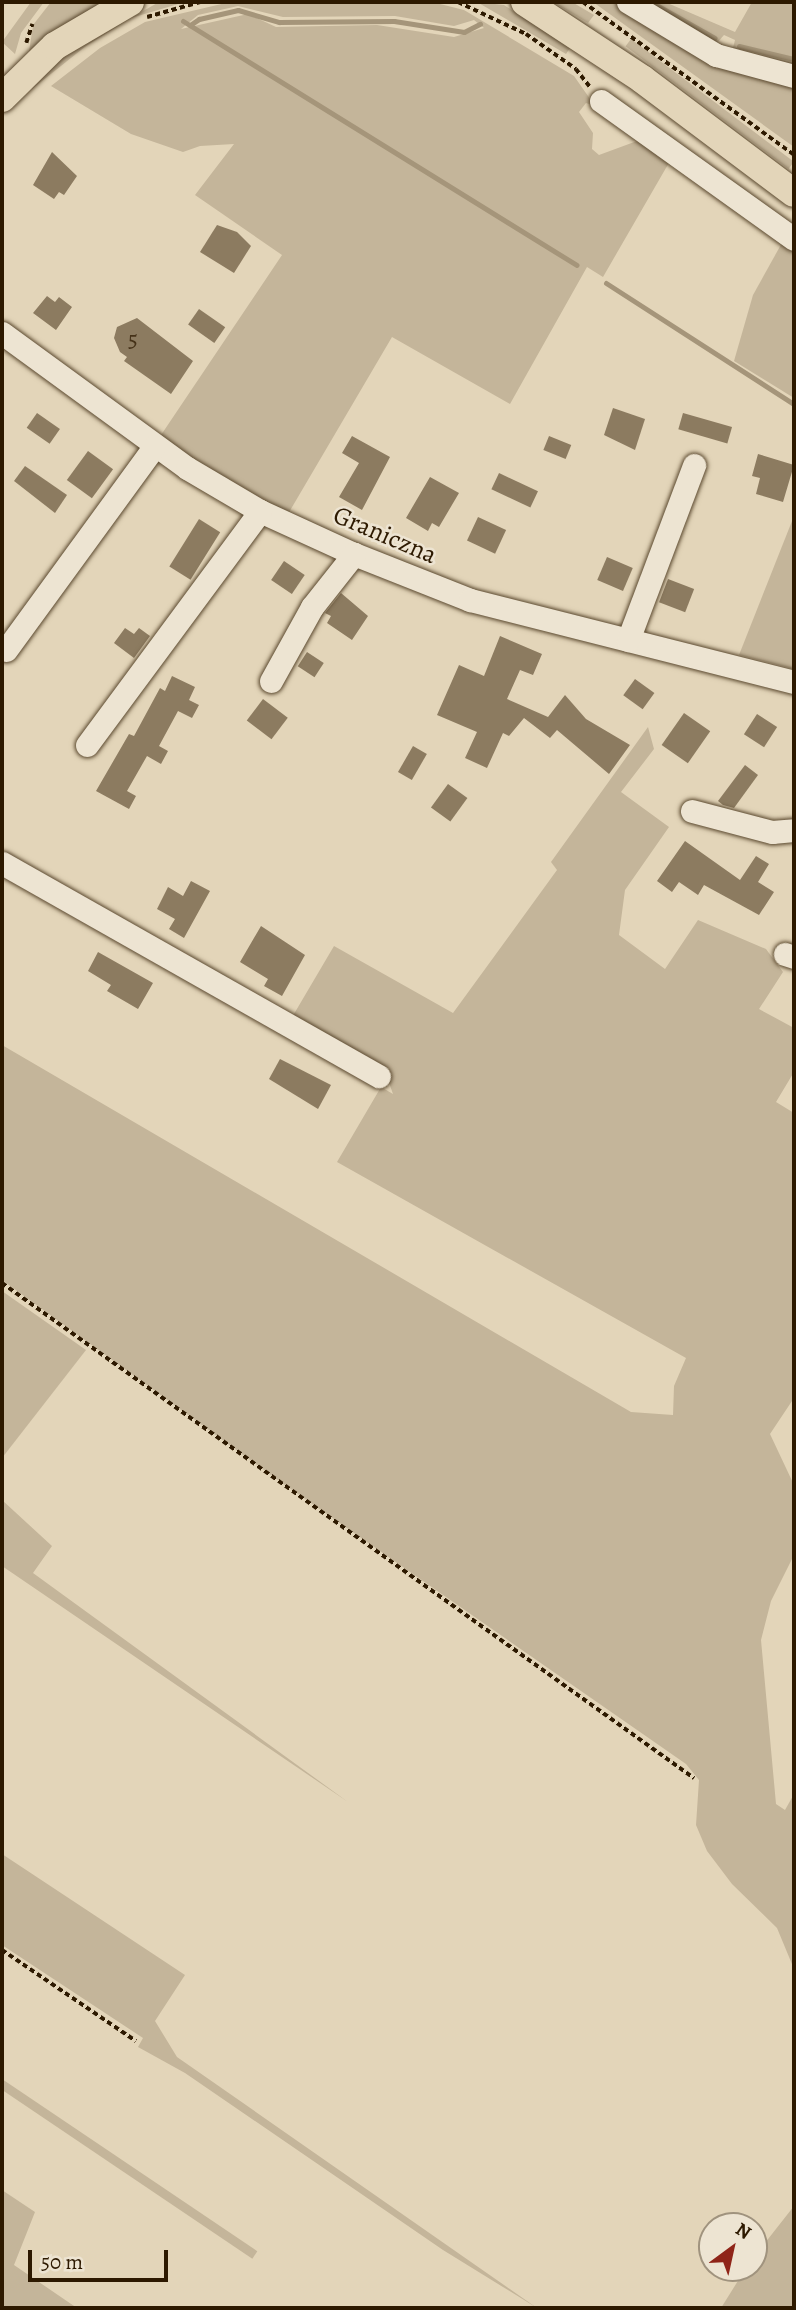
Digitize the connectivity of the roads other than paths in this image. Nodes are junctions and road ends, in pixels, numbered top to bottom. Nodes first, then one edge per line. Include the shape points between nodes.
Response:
1 (130, 2) edge
2 (526, 2) edge
3 (628, 2) edge
4 (794, 76) edge
5 (2, 98) edge
6 (601, 101) road end
7 (794, 193) edge
8 (794, 239) edge
9 (2, 334) edge
10 (155, 446) junction
11 (694, 465) dead end
12 (260, 511) junction
13 (354, 554) junction
14 (628, 640) junction
15 (6, 650) dead end
16 (271, 681) dead end
17 (794, 682) edge
18 (87, 745) dead end
19 (692, 811) dead end
20 (794, 830) edge
21 (2, 863) edge
22 (379, 1076) dead end

1 - 5 main road via 55,46
2 - 7 main road via 642,79
3 - 4 street via 716,55
6 - 8 street
9 - 10 street, Graniczna
10 - 12 street, Graniczna
10 - 15 street
11 - 14 street
12 - 13 street, Graniczna
12 - 18 street
13 - 14 street, Graniczna via 470,600
13 - 16 street via 312,607
14 - 17 street, Graniczna
19 - 20 street via 772,832
21 - 22 street

